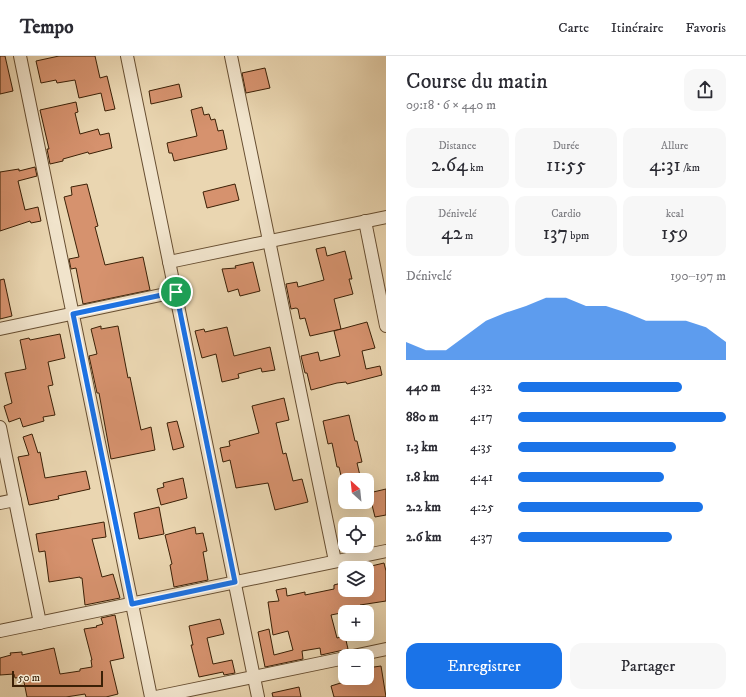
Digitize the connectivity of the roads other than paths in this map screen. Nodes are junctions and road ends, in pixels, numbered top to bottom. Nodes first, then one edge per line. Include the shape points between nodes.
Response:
1 (20, 56) edge
2 (127, 56) edge
3 (232, 56) edge
4 (386, 217) edge
5 (365, 221) junction
6 (269, 241) junction
7 (169, 262) junction
8 (176, 292) junction
9 (73, 314) junction
10 (386, 326) edge
11 (0, 329) edge
12 (0, 427) edge
13 (15, 500) junction
14 (0, 503) edge
15 (386, 551) edge
16 (335, 561) junction
17 (235, 582) junction
18 (132, 604) junction
19 (40, 623) junction
20 (0, 631) edge
21 (386, 649) edge
22 (374, 652) edge
23 (338, 659) edge
24 (254, 677) junction
25 (151, 697) edge
26 (156, 697) edge
27 (258, 697) edge

1 - 9 street
2 - 7 street
3 - 6 street
4 - 5 street
5 - 6 street
5 - 10 street
6 - 7 street
6 - 16 street
7 - 8 street
8 - 9 street
8 - 17 street
9 - 11 street
9 - 18 street
12 - 13 street
13 - 14 street
13 - 19 street
15 - 16 street
16 - 17 street
17 - 18 street
17 - 24 street
18 - 19 street
18 - 25 street
19 - 20 street
21 - 22 street
23 - 24 street
24 - 26 street
24 - 27 street

